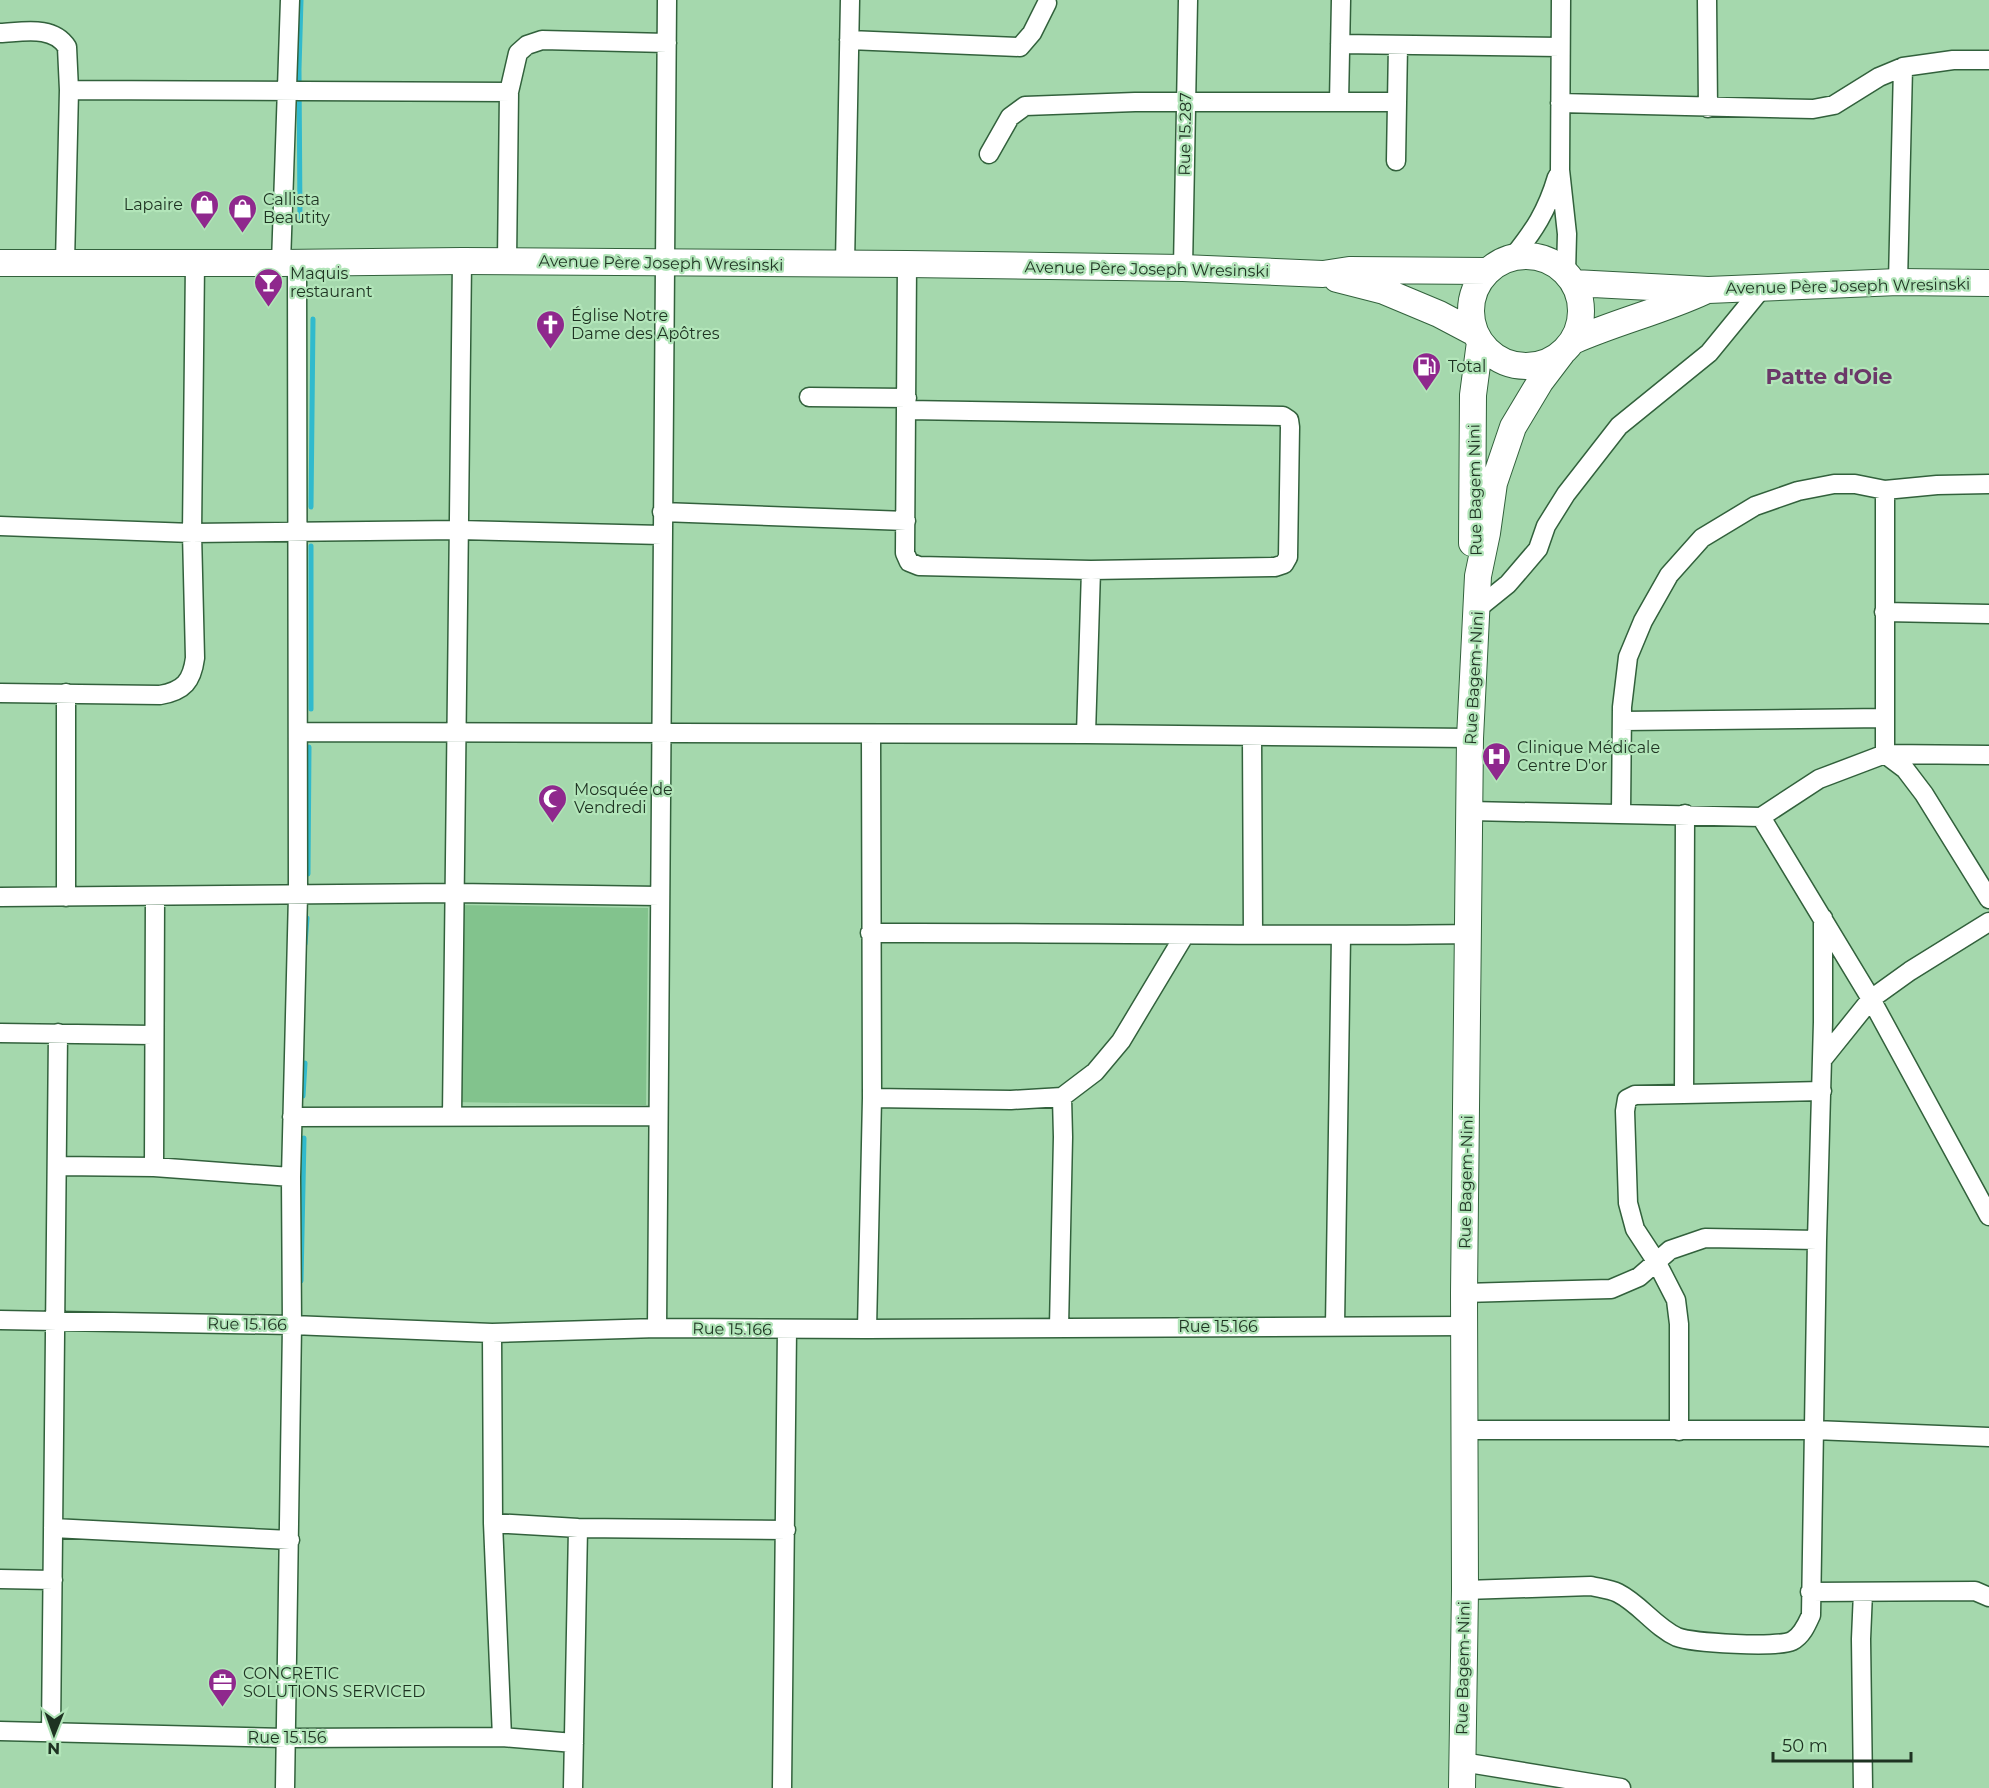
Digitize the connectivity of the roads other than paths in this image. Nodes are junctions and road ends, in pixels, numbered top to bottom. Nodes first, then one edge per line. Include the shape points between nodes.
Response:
1 (290, 0) edge
2 (667, 0) edge
3 (850, 0) edge
4 (1188, 0) edge
5 (1341, 0) edge
6 (1561, 0) edge
7 (1707, 0) edge
8 (1047, 3) dead end
9 (0, 33) edge
10 (849, 40) junction
11 (667, 43) junction
12 (1341, 44) junction
13 (1398, 45) junction
14 (1560, 48) junction
15 (1989, 60) edge
16 (1903, 67) junction
17 (69, 90) junction
18 (287, 92) junction
19 (509, 92) junction
20 (1186, 102) junction
21 (1340, 102) junction
22 (1397, 102) junction
23 (1560, 103) junction
24 (1708, 108) junction
25 (989, 154) dead end
26 (1396, 161) dead end
27 (1560, 170) junction
28 (1512, 258) junction
29 (462, 261) junction
30 (507, 261) junction
31 (0, 262) edge
32 (65, 263) junction
33 (195, 263) junction
34 (289, 263) junction
35 (664, 263) junction
36 (845, 264) junction
37 (907, 264) junction
38 (1183, 268) junction
39 (1488, 271) junction
40 (1323, 274) junction
41 (1570, 278) junction
42 (1898, 282) junction
43 (1989, 283) edge
44 (1763, 287) junction
45 (1708, 290) junction
46 (1478, 338) junction
47 (1568, 347) junction
48 (809, 398) dead end
49 (907, 404) junction
50 (1989, 484) edge
51 (1885, 490) junction
52 (662, 512) junction
53 (906, 521) junction
54 (0, 526) edge
55 (459, 530) junction
56 (298, 532) junction
57 (192, 533) junction
58 (662, 535) junction
59 (1090, 570) junction
60 (1478, 576) junction
61 (1476, 609) junction
62 (1884, 612) junction
63 (1989, 614) edge
64 (0, 693) edge
65 (66, 693) junction
66 (1885, 718) junction
67 (1622, 721) junction
68 (456, 731) junction
69 (298, 732) junction
70 (660, 732) junction
71 (871, 734) junction
72 (1086, 734) junction
73 (1252, 736) junction
74 (1470, 738) junction
75 (1885, 754) junction
76 (1989, 755) edge
77 (1470, 812) junction
78 (1621, 813) junction
79 (1685, 814) junction
80 (1761, 817) junction
81 (454, 893) junction
82 (298, 895) junction
83 (1988, 895) edge
84 (155, 896) junction
85 (659, 896) junction
86 (0, 897) edge
87 (66, 897) junction
88 (1823, 918) junction
89 (1989, 922) edge
90 (870, 933) junction
91 (1253, 933) junction
92 (1469, 934) junction
93 (1184, 936) junction
94 (1341, 936) junction
95 (1871, 999) junction
96 (0, 1033) edge
97 (58, 1033) junction
98 (153, 1035) junction
99 (1822, 1060) junction
100 (1822, 1091) junction
101 (1684, 1094) junction
102 (1062, 1097) junction
103 (872, 1098) junction
104 (452, 1116) junction
105 (658, 1116) junction
106 (292, 1117) junction
107 (58, 1166) junction
108 (154, 1167) junction
109 (291, 1176) junction
110 (1989, 1216) edge
111 (1817, 1240) junction
112 (1656, 1261) junction
113 (1464, 1293) junction
114 (0, 1320) edge
115 (56, 1320) junction
116 (292, 1325) junction
117 (1335, 1326) junction
118 (1465, 1326) junction
119 (1059, 1327) junction
120 (657, 1328) junction
121 (787, 1329) junction
122 (867, 1329) junction
123 (492, 1333) junction
124 (1465, 1430) junction
125 (1814, 1430) junction
126 (1679, 1431) junction
127 (1989, 1437) edge
128 (493, 1523) junction
129 (53, 1528) junction
130 (578, 1528) junction
131 (786, 1530) junction
132 (290, 1540) junction
133 (0, 1579) edge
134 (53, 1580) junction
135 (1465, 1590) junction
136 (1810, 1592) junction
137 (1863, 1592) junction
138 (1989, 1597) edge
139 (0, 1731) edge
140 (51, 1734) junction
141 (502, 1737) junction
142 (286, 1738) junction
143 (574, 1743) junction
144 (1462, 1762) junction
145 (285, 1788) edge
146 (573, 1788) edge
147 (782, 1788) edge
148 (1462, 1788) edge
149 (1621, 1788) edge
150 (1863, 1788) edge

1 - 18 street
2 - 11 street
3 - 10 street
4 - 20 street, Rue 15.287
5 - 12 street
6 - 14 street
7 - 24 street
8 - 10 street via 1020,47
9 - 17 street via 48,32 57,36 68,47
10 - 36 street
11 - 19 street via 542,40 518,53
11 - 35 street
12 - 13 street
12 - 21 street
13 - 14 street
13 - 22 street
14 - 23 street
15 - 16 street
16 - 24 street via 1878,77 1834,105 1813,109
16 - 42 street
17 - 18 street
17 - 32 street
18 - 19 street
18 - 34 street
19 - 30 street
20 - 21 street
20 - 25 street via 1025,106 1010,117
20 - 38 street, Rue 15.287
21 - 22 street
22 - 26 street
23 - 24 street
23 - 27 street
27 - 28 street via 1541,219
27 - 41 street
28 - 39 street
28 - 41 street via 1541,258 1555,264
29 - 30 street, Avenue Père Joseph Wresinski
29 - 34 street, Avenue Père Joseph Wresinski
29 - 55 street
30 - 35 street, Avenue Père Joseph Wresinski
31 - 32 street, Avenue Père Joseph Wresinski
32 - 33 street, Avenue Père Joseph Wresinski
33 - 34 street, Avenue Père Joseph Wresinski
33 - 57 street
34 - 56 street
35 - 36 street, Avenue Père Joseph Wresinski
35 - 52 street
36 - 37 street, Avenue Père Joseph Wresinski
37 - 38 street, Avenue Père Joseph Wresinski
37 - 49 street
38 - 40 street, Avenue Père Joseph Wresinski
39 - 40 street, Avenue Père Joseph Wresinski via 1348,270
39 - 46 street via 1472,300 1471,317
40 - 46 street, Avenue Père Joseph Wresinski via 1384,291 1439,314
41 - 45 street, Avenue Père Joseph Wresinski
41 - 47 street via 1581,302 1581,312
42 - 43 street, Avenue Père Joseph Wresinski
42 - 44 street, Avenue Père Joseph Wresinski
44 - 45 street, Avenue Père Joseph Wresinski
44 - 61 street via 1709,353 1619,426 1566,494 1546,526 1538,549 1509,584
45 - 47 street, Avenue Père Joseph Wresinski
46 - 47 street via 1504,362 1519,366 1549,361
46 - 60 street, Rue Bagem Nini via 1473,395 1472,542
47 - 60 street, Rue Bagem Nini via 1525,404 1509,437 1494,483
48 - 49 street
49 - 53 street
49 - 59 street via 1283,416 1288,420 1288,557 1284,564
50 - 51 street
51 - 62 street
51 - 67 street via 1834,484 1798,491 1755,507 1702,538 1669,575 1643,621 1628,657
52 - 53 street
52 - 58 street
53 - 59 street via 905,553 909,562 919,566
54 - 57 street
55 - 56 street
55 - 58 street
55 - 68 street
56 - 57 street
56 - 69 street
57 - 65 street via 195,658 186,683 174,693 160,695
58 - 70 street
59 - 72 street
60 - 61 street, Rue Bagem-Nini
61 - 74 street, Rue Bagem-Nini
62 - 63 street
62 - 66 street
64 - 65 street
65 - 87 street
66 - 67 street
66 - 75 street
67 - 78 street
68 - 69 street
68 - 70 street
68 - 81 street
69 - 82 street
70 - 71 street
70 - 85 street
71 - 72 street
71 - 90 street
72 - 73 street
73 - 74 street
73 - 91 street
74 - 77 street, Rue Bagem-Nini
75 - 76 street
75 - 80 street via 1819,779
75 - 83 street via 1905,769 1924,794
77 - 78 street
77 - 92 street, Rue Bagem-Nini
78 - 79 street
79 - 80 street
79 - 101 street
80 - 88 street
81 - 82 street
81 - 85 street
81 - 104 street
82 - 84 street
82 - 106 street
84 - 87 street
84 - 98 street
85 - 105 street
86 - 87 street
88 - 95 street
88 - 99 street
89 - 95 street
90 - 93 street
90 - 103 street
91 - 93 street
91 - 94 street
92 - 94 street
92 - 113 street, Rue Bagem-Nini
93 - 102 street via 1121,1041 1095,1072
94 - 117 street
95 - 99 street
95 - 110 street
96 - 97 street
97 - 98 street
97 - 107 street
98 - 108 street
99 - 100 street
100 - 101 street
100 - 111 street
101 - 112 street via 1635,1095 1627,1099 1628,1203 1635,1229
102 - 103 street
102 - 119 street
103 - 122 street
104 - 105 street
104 - 106 street
105 - 120 street
106 - 109 street
107 - 108 street
107 - 115 street
108 - 109 street
109 - 116 street
111 - 112 street via 1704,1238 1670,1250
111 - 125 street
112 - 113 street via 1639,1277 1611,1289
112 - 126 street via 1676,1300
113 - 118 street, Rue Bagem-Nini
114 - 115 street, Rue 15.166
115 - 116 street, Rue 15.166
115 - 129 street
116 - 123 street, Rue 15.166
116 - 132 street
117 - 118 street, Rue 15.166
117 - 119 street, Rue 15.166
118 - 124 street, Rue Bagem-Nini
119 - 122 street, Rue 15.166
120 - 121 street, Rue 15.166
120 - 123 street, Rue 15.166
121 - 122 street, Rue 15.166
121 - 131 street
123 - 128 street
124 - 126 street
124 - 135 street, Rue Bagem-Nini
125 - 126 street
125 - 127 street
125 - 136 street
128 - 130 street
128 - 141 street
129 - 132 street
129 - 134 street
130 - 131 street
130 - 143 street
131 - 147 street
132 - 142 street
133 - 134 street
134 - 140 street
135 - 136 street via 1591,1586 1618,1592 1680,1638 1765,1644 1792,1641 1806,1627 1811,1615
135 - 144 street, Rue Bagem-Nini
136 - 137 street
137 - 138 street via 1975,1591
137 - 150 street
139 - 140 street, Rue 15.156
140 - 142 street, Rue 15.156
141 - 142 street, Rue 15.156
141 - 143 street, Rue 15.156
142 - 145 street
143 - 146 street
144 - 148 street, Rue Bagem-Nini
144 - 149 street

